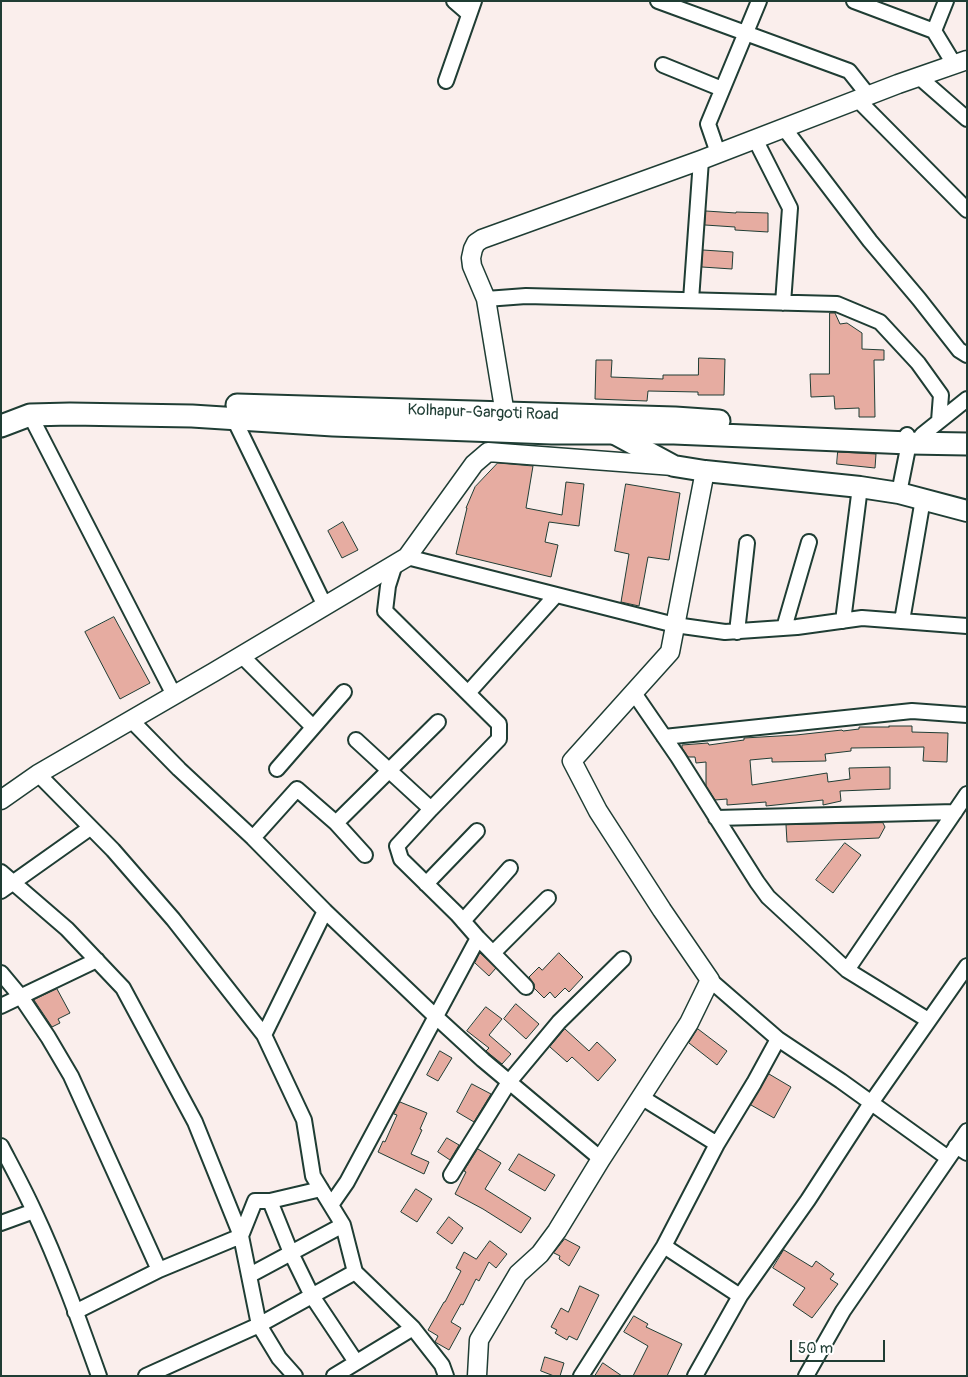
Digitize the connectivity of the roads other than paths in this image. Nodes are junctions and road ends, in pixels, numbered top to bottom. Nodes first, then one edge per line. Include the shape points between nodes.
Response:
1 (454, 1) edge
2 (658, 1) edge
3 (759, 1) edge
4 (854, 1) edge
5 (895, 1) edge
6 (946, 1) edge
7 (471, 8) edge
8 (889, 14) junction
9 (934, 31) junction
10 (746, 33) junction
11 (961, 62) edge
12 (663, 65) dead end
13 (919, 77) junction
14 (446, 81) dead end
15 (722, 89) junction
16 (863, 97) junction
17 (967, 119) edge
18 (784, 128) junction
19 (755, 139) junction
20 (718, 153) junction
21 (701, 160) junction
22 (967, 210) edge
23 (486, 299) junction
24 (691, 300) junction
25 (783, 303) junction
26 (967, 355) edge
27 (967, 399) edge
28 (1, 414) edge
29 (30, 415) junction
30 (234, 419) junction
31 (939, 421) junction
32 (502, 423) junction
33 (1, 426) edge
34 (613, 433) junction
35 (967, 434) edge
36 (913, 437) junction
37 (967, 444) edge
38 (488, 452) junction
39 (674, 466) junction
40 (705, 471) junction
41 (860, 487) junction
42 (899, 493) junction
43 (923, 499) junction
44 (967, 511) edge
45 (809, 542) dead end
46 (747, 543) dead end
47 (401, 560) junction
48 (556, 595) junction
49 (325, 606) junction
50 (844, 621) junction
51 (902, 621) junction
52 (675, 626) junction
53 (967, 626) edge
54 (784, 628) junction
55 (737, 632) junction
56 (242, 656) junction
57 (344, 692) dead end
58 (468, 693) junction
59 (634, 693) junction
60 (174, 695) junction
61 (967, 715) edge
62 (131, 720) junction
63 (438, 722) dead end
64 (313, 727) junction
65 (664, 737) junction
66 (356, 740) dead end
67 (277, 769) dead end
68 (389, 770) junction
69 (38, 774) junction
70 (967, 794) edge
71 (1, 800) edge
72 (430, 809) junction
73 (955, 812) junction
74 (716, 818) junction
75 (336, 823) junction
76 (90, 828) junction
77 (477, 830) dead end
78 (253, 838) junction
79 (365, 855) dead end
80 (510, 868) dead end
81 (1, 872) edge
82 (14, 882) junction
83 (426, 884) junction
84 (1, 890) edge
85 (548, 898) dead end
86 (325, 911) junction
87 (463, 921) junction
88 (478, 938) junction
89 (493, 953) junction
90 (623, 959) dead end
91 (97, 960) junction
92 (967, 966) edge
93 (847, 970) junction
94 (1, 973) edge
95 (710, 980) junction
96 (526, 987) dead end
97 (21, 997) junction
98 (1, 1006) edge
99 (436, 1016) junction
100 (928, 1020) junction
101 (264, 1035) junction
102 (778, 1039) junction
103 (510, 1082) junction
104 (641, 1097) junction
105 (871, 1103) junction
106 (967, 1131) edge
107 (716, 1144) junction
108 (1, 1146) edge
109 (957, 1152) edge
110 (601, 1159) junction
111 (451, 1175) dead end
112 (321, 1189) junction
113 (270, 1201) junction
114 (331, 1205) junction
115 (34, 1211) junction
116 (1, 1223) edge
117 (343, 1225) junction
118 (241, 1236) junction
119 (664, 1246) junction
120 (291, 1253) junction
121 (159, 1270) junction
122 (355, 1272) junction
123 (250, 1276) junction
124 (312, 1296) junction
125 (740, 1296) junction
126 (76, 1312) junction
127 (259, 1325) junction
128 (413, 1328) junction
129 (356, 1362) junction
130 (170, 1371) edge
131 (99, 1376) edge
132 (146, 1376) edge
133 (295, 1376) edge
134 (334, 1376) edge
135 (446, 1376) edge
136 (477, 1376) edge
137 (581, 1376) edge
138 (695, 1376) edge
139 (806, 1376) edge

1 - 7 street
2 - 10 street
3 - 10 street
4 - 8 street
5 - 8 street
6 - 9 street
7 - 14 street
8 - 9 street
9 - 11 street
10 - 15 street
10 - 16 street via 849,71
11 - 13 street
12 - 15 street
13 - 16 street
13 - 17 street
15 - 20 street via 708,124
16 - 18 street
16 - 22 street
18 - 19 street
18 - 26 street via 870,241
19 - 20 street
19 - 25 street via 790,208
20 - 21 street
21 - 23 street via 482,239 476,243 471,258
21 - 24 street
23 - 24 street via 526,296
23 - 32 street
24 - 25 street
25 - 31 street via 837,304 880,322 918,363 941,395
27 - 31 street
28 - 32 main road, Kolhapur-Gargoti Road via 22,407 69,400
29 - 30 main road
29 - 33 main road
29 - 60 street
30 - 32 main road via 333,426
30 - 49 street
31 - 36 street
32 - 34 main road via 552,433
32 - 36 main road, Kolhapur-Gargoti Road via 676,418
32 - 38 street
34 - 36 main road
34 - 39 main road
35 - 36 main road, Kolhapur-Gargoti Road
36 - 37 main road
36 - 42 street
38 - 39 street
38 - 47 street via 474,464
39 - 40 main road
40 - 41 main road
40 - 52 street
41 - 42 main road
41 - 50 street
42 - 43 main road
43 - 44 main road
43 - 51 street
45 - 54 street
46 - 55 street
47 - 48 street
47 - 49 street
47 - 58 street via 388,586 385,610
48 - 52 street
48 - 58 street
49 - 56 street
50 - 51 street via 862,618
50 - 54 street
51 - 53 street
52 - 55 street
52 - 59 street via 670,652
54 - 55 street
56 - 60 street
56 - 64 street
57 - 64 street
58 - 72 street via 499,724 499,739
59 - 65 street
59 - 95 street via 572,761 598,811
60 - 62 street
61 - 65 street via 912,711
62 - 69 street
62 - 78 street
63 - 68 street
64 - 67 street
65 - 74 street
66 - 68 street
68 - 72 street
68 - 75 street
69 - 71 street
69 - 76 street
70 - 73 street
72 - 83 street via 397,846 401,858
73 - 74 street
73 - 93 street
74 - 93 street via 768,897
75 - 78 street via 297,789
75 - 79 street
76 - 82 street
76 - 101 street via 173,919
77 - 83 street
78 - 86 street
80 - 87 street
81 - 82 street
82 - 84 street
82 - 91 street
83 - 87 street
85 - 89 street
86 - 99 street
86 - 101 street
87 - 88 street
88 - 89 street
88 - 99 street
89 - 96 street
90 - 103 street via 559,1022
91 - 97 street
91 - 118 street via 123,988 195,1122
92 - 100 street
93 - 100 street
94 - 97 street
95 - 102 street
95 - 104 street via 688,1023
97 - 98 street
97 - 121 street via 71,1076
99 - 103 street
99 - 114 street via 347,1182
100 - 105 street
101 - 112 street via 304,1120 313,1176
102 - 105 street
102 - 107 street
103 - 110 street
103 - 111 street
104 - 107 street
104 - 110 street
105 - 109 street
105 - 125 street
106 - 109 street
107 - 119 street
108 - 115 street
109 - 139 street via 844,1312
110 - 136 street via 557,1231 540,1254 518,1274 479,1340
112 - 113 street
112 - 114 street
113 - 118 street via 255,1201
113 - 120 street
114 - 117 street
115 - 116 street
115 - 126 street
117 - 120 street
117 - 122 street
118 - 121 street
118 - 123 street
119 - 125 street
119 - 137 street
120 - 123 street
120 - 124 street
121 - 126 street
122 - 124 street
122 - 128 street
123 - 127 street
124 - 127 street
124 - 129 street
125 - 138 street
126 - 131 street
127 - 130 street
127 - 133 street
128 - 129 street
128 - 135 street via 442,1365
129 - 134 street
130 - 132 street

